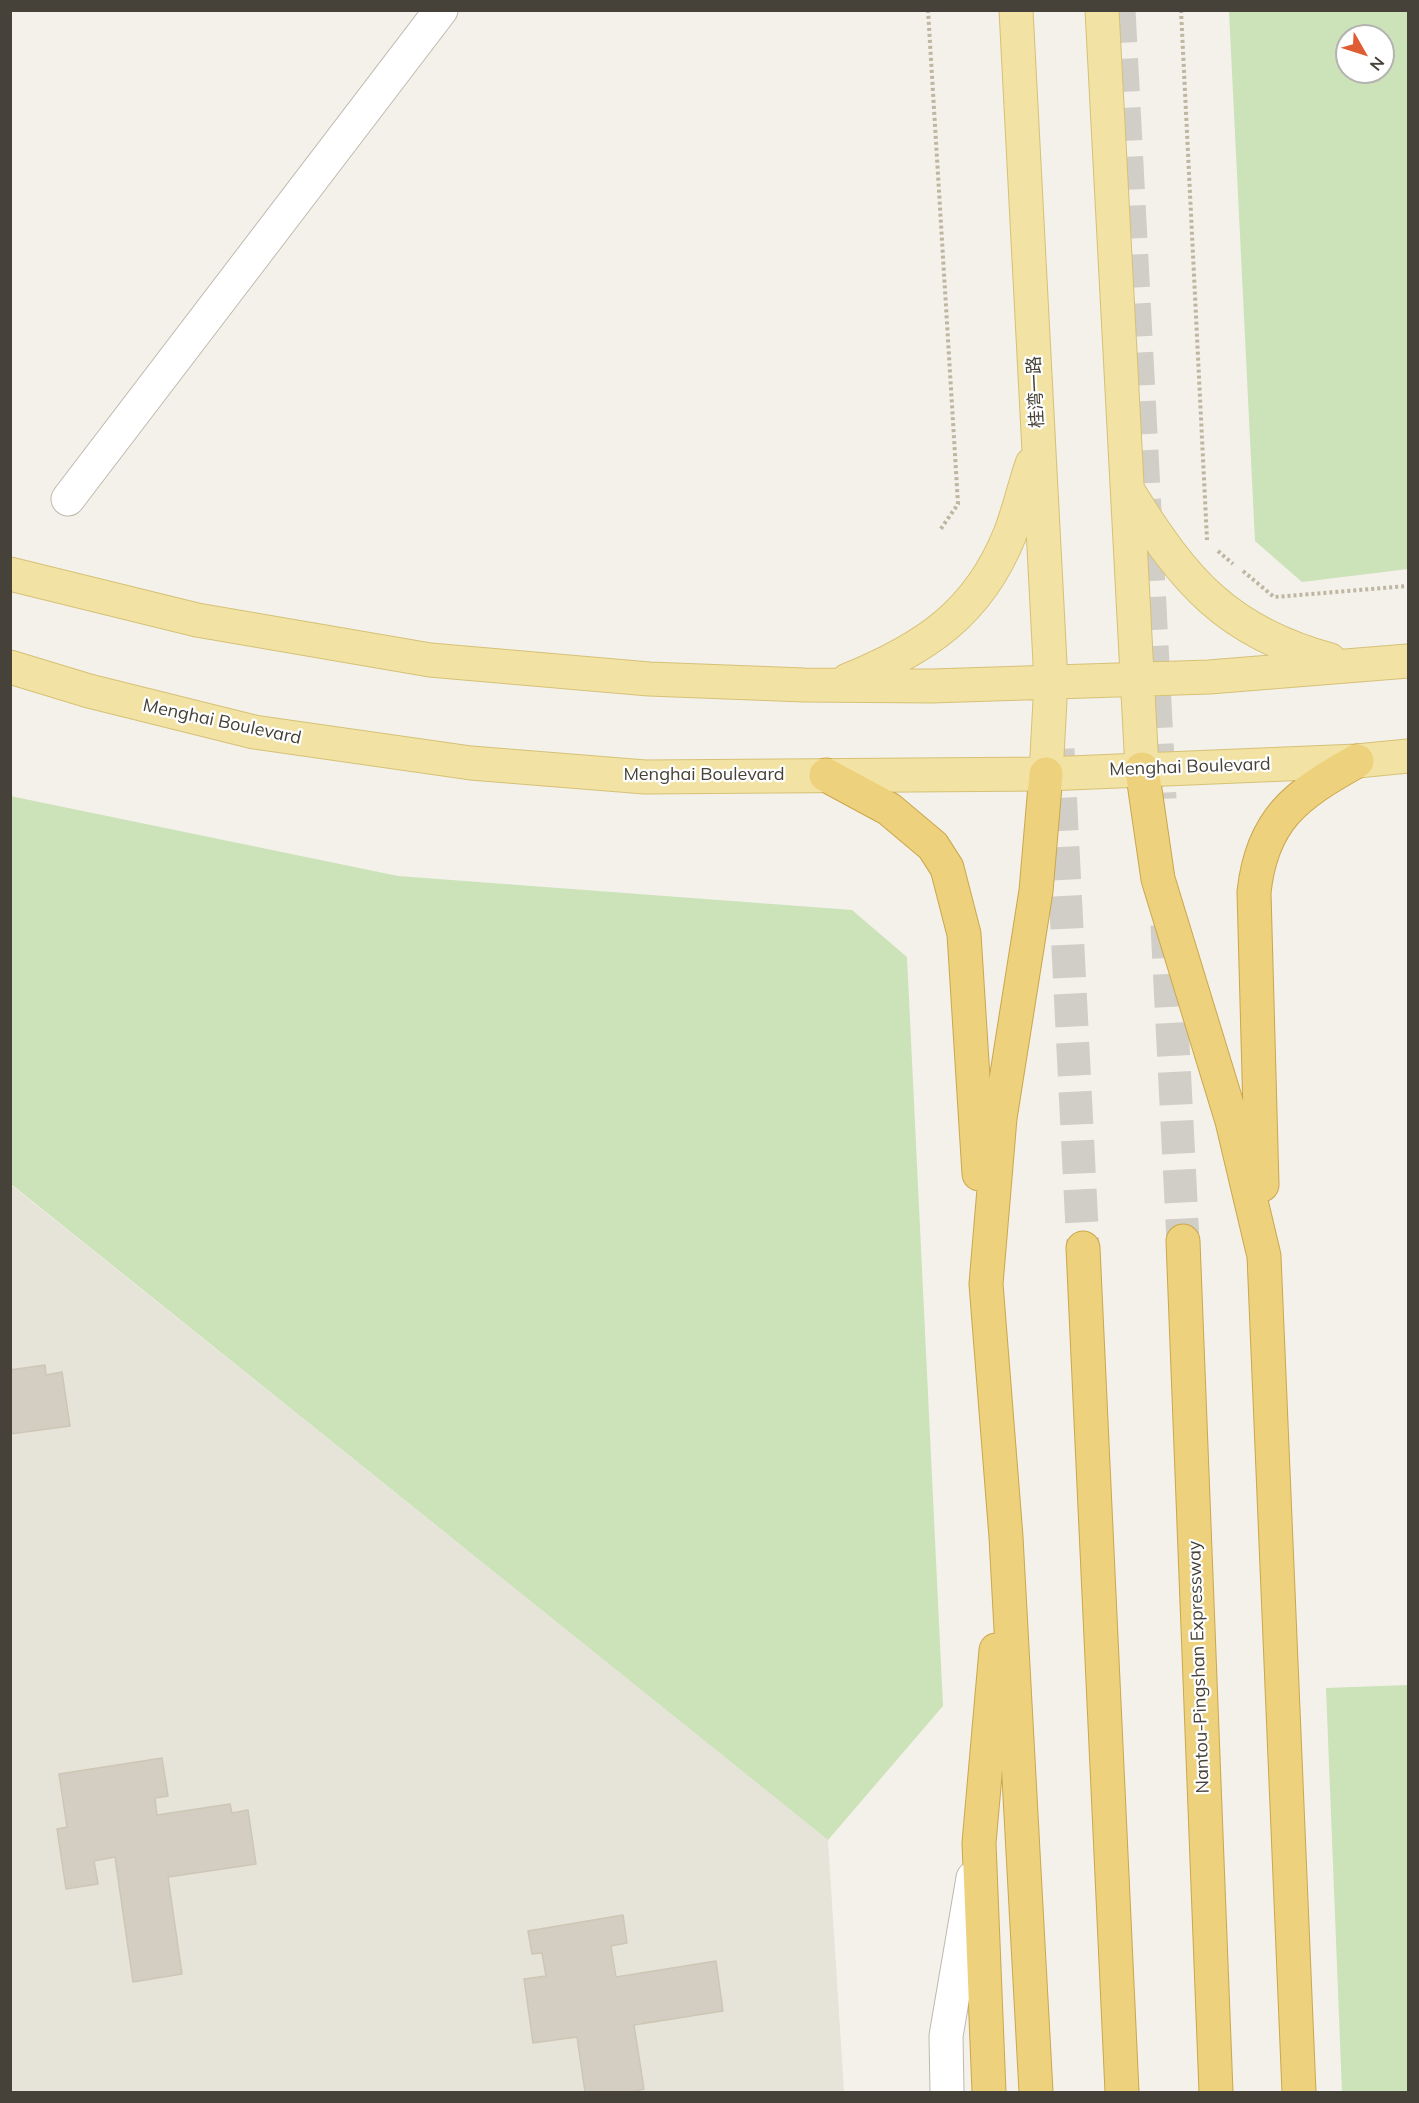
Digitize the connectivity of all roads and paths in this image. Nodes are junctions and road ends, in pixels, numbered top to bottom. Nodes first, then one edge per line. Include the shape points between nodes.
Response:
1 (441, 10) edge
2 (928, 10) edge
3 (1016, 10) edge
4 (1102, 10) edge
5 (1182, 10) edge
6 (1038, 442) junction
7 (1128, 491) junction
8 (68, 499) dead end
9 (940, 530) dead end
10 (1207, 543) dead end
11 (1216, 550) dead end
12 (1233, 564) dead end
13 (1243, 571) dead end
14 (10, 574) edge
15 (1408, 586) edge
16 (1408, 661) edge
17 (1352, 666) junction
18 (10, 667) edge
19 (1138, 679) junction
20 (1051, 682) junction
21 (835, 685) junction
22 (1408, 756) edge
23 (1356, 761) junction
24 (1143, 769) junction
25 (1046, 774) junction
26 (826, 776) junction
27 (1183, 1241) tunnel mouth
28 (1083, 1248) tunnel mouth
29 (1264, 1256) junction
30 (986, 1284) junction
31 (1006, 1537) junction
32 (979, 1844) junction
33 (947, 2092) edge
34 (989, 2092) edge
35 (1036, 2092) edge
36 (1122, 2092) edge
37 (1216, 2092) edge
38 (1299, 2092) edge

1 - 8 street
2 - 9 path via 958,504
3 - 6 main road, 桂湾一路
4 - 7 main road
5 - 10 path
6 - 20 main road, 桂湾一路
6 - 21 main road via 1010,534 971,600 949,625 920,646
7 - 17 main road via 1155,534 1209,598 1243,624 1291,650
7 - 19 main road
11 - 12 path
13 - 15 path via 1274,597
14 - 21 main road via 197,620 430,660 649,679
16 - 17 main road
17 - 19 main road
18 - 26 main road, Menghai Boulevard via 254,732 471,764 645,777
19 - 20 main road
19 - 24 main road
20 - 21 main road
20 - 25 main road, 桂湾一路
22 - 23 main road, Menghai Boulevard
23 - 24 main road, Menghai Boulevard
23 - 29 highway via 1324,779 1287,808 1257,862 1254,892
24 - 25 main road, Menghai Boulevard
24 - 29 highway via 1158,879 1232,1121
25 - 26 main road, Menghai Boulevard
25 - 30 highway via 1036,891 1000,1118
26 - 30 highway via 889,809 933,846 947,868 964,934
27 - 37 highway, Nantou-Pingshan Expressway
28 - 36 highway
29 - 38 highway
30 - 31 highway
31 - 32 highway
31 - 35 highway
32 - 33 street via 946,2036
32 - 34 highway

